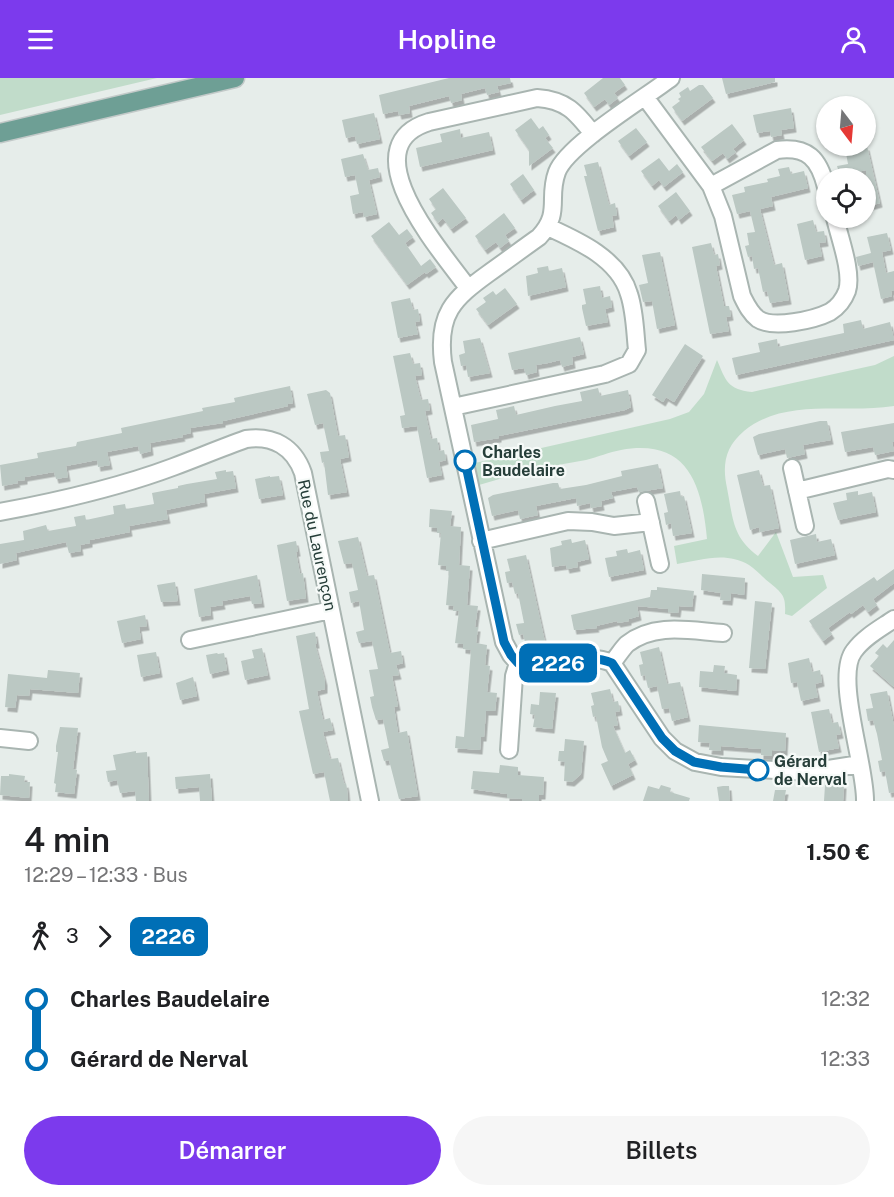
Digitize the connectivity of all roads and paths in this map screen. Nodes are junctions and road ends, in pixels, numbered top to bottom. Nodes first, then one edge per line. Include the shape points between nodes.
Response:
1 (235, 78) edge
2 (671, 78) edge
3 (645, 97) junction
4 (0, 133) edge
5 (593, 134) junction
6 (820, 168) edge
7 (711, 186) junction
8 (548, 227) junction
9 (837, 228) edge
10 (468, 288) junction
11 (453, 407) junction
12 (792, 468) dead end
13 (894, 470) edge
14 (797, 491) junction
15 (646, 501) dead end
16 (0, 512) edge
17 (651, 522) junction
18 (805, 526) dead end
19 (481, 541) junction
20 (660, 564) dead end
21 (331, 610) junction
22 (894, 619) edge
23 (723, 633) dead end
24 (190, 640) dead end
25 (518, 663) junction
26 (612, 663) junction
27 (0, 738) edge
28 (29, 741) dead end
29 (509, 750) dead end
30 (860, 764) junction
31 (370, 801) edge
32 (865, 801) edge

1 - 4 main road
2 - 3 street
3 - 5 street
3 - 7 street
5 - 8 street via 568,156 557,172
5 - 10 street via 563,104 537,98 429,122 406,135 396,158 401,184 415,215
6 - 7 street via 808,154 777,150
7 - 9 street via 723,216 742,296 758,319 778,325 800,321 830,312 840,304 848,289
8 - 10 street
8 - 11 street via 573,238 614,268 629,291 637,350 629,364 605,374
10 - 11 street via 456,300 443,328 443,362
11 - 19 street
12 - 14 street
13 - 14 street
14 - 18 street
15 - 17 street
16 - 21 street, Rue du Laurençon via 113,487 246,439 274,441 298,460 303,473
17 - 19 street via 614,526 568,521
17 - 20 street
19 - 25 street via 504,642
21 - 24 street
21 - 31 street, Rue du Laurençon
22 - 30 street via 853,652 847,669
23 - 26 street via 661,629 627,645
25 - 26 street via 540,666 601,658
25 - 29 street
26 - 30 street via 662,738 694,762 809,772
27 - 28 street
30 - 32 street

